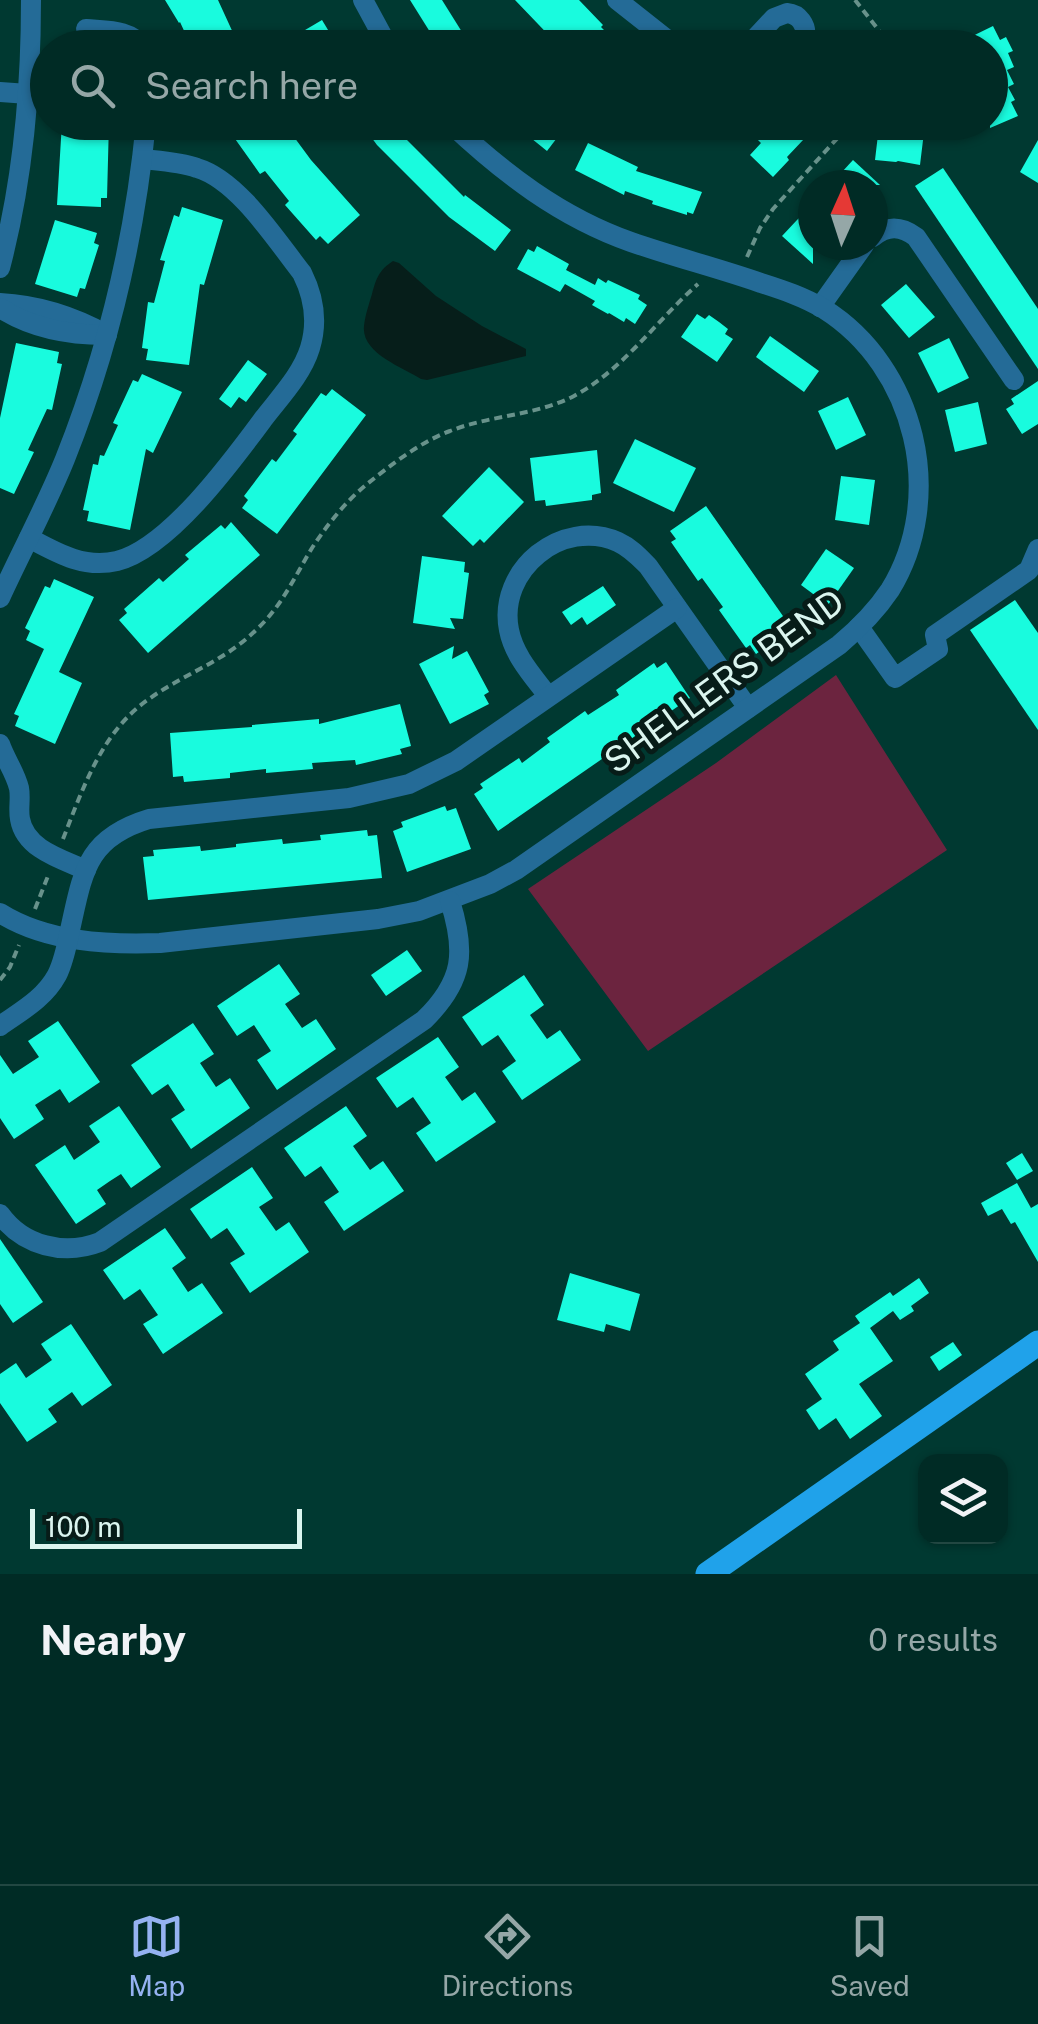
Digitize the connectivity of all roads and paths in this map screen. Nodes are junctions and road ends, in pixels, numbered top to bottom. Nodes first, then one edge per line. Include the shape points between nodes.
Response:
1 (30, 0) edge
2 (363, 0) edge
3 (617, 0) edge
4 (854, 0) edge
5 (379, 30) edge
6 (653, 30) edge
7 (763, 30) edge
8 (805, 30) edge
9 (877, 30) edge
10 (0, 92) edge
11 (28, 94) junction
12 (144, 140) edge
13 (467, 140) edge
14 (836, 140) edge
15 (142, 159) junction
16 (888, 230) edge
17 (853, 260) edge
18 (0, 268) edge
19 (714, 269) junction
20 (740, 276) junction
21 (0, 305) edge
22 (820, 307) junction
23 (107, 335) junction
24 (1014, 380) dead end
25 (30, 538) junction
26 (1038, 548) edge
27 (0, 598) edge
28 (677, 608) junction
29 (859, 627) junction
30 (548, 696) junction
31 (748, 708) junction
32 (0, 744) edge
33 (56, 856) junction
34 (86, 870) junction
35 (450, 901) junction
36 (0, 913) edge
37 (28, 927) junction
38 (69, 936) junction
39 (0, 980) edge
40 (0, 1026) edge
41 (0, 1214) edge
42 (1038, 1342) edge
43 (708, 1574) edge

1 - 11 street
2 - 5 street
3 - 6 street
4 - 9 path
7 - 8 street via 786,13
10 - 11 street
11 - 18 street
12 - 15 street
13 - 19 street, SHELLERS BEND via 530,192 580,221
14 - 20 path via 773,209
15 - 23 street
15 - 25 street via 196,167 237,193 302,273 315,318 310,351 220,477 134,555 80,561
16 - 24 street via 916,237
17 - 22 street
19 - 20 street, SHELLERS BEND
19 - 33 path via 596,384 552,406 448,432 363,487 313,546 286,596 258,629 224,658 123,720 94,765
20 - 22 street, SHELLERS BEND
21 - 23 street via 16,318 74,335
22 - 29 street, SHELLERS BEND via 880,362 908,418 917,457 912,535 890,589
23 - 25 street
25 - 27 street
26 - 29 street via 1029,570 935,635 938,649 895,678
28 - 30 street
28 - 30 street via 648,566 618,542 584,536 549,546 526,564 508,617 514,646
28 - 31 street
29 - 31 street, SHELLERS BEND
30 - 34 street via 456,762 409,784 350,798 149,819 109,836
31 - 35 street, SHELLERS BEND via 516,870
32 - 33 street via 20,792 24,832
33 - 34 street
33 - 37 path
34 - 38 street
35 - 38 street, SHELLERS BEND via 378,920 160,943
35 - 41 street via 460,962 448,992 424,1020 100,1242 75,1249 37,1244
36 - 37 street, SHELLERS BEND
37 - 38 street, SHELLERS BEND
37 - 39 path
38 - 40 street via 47,990
42 - 43 main road

